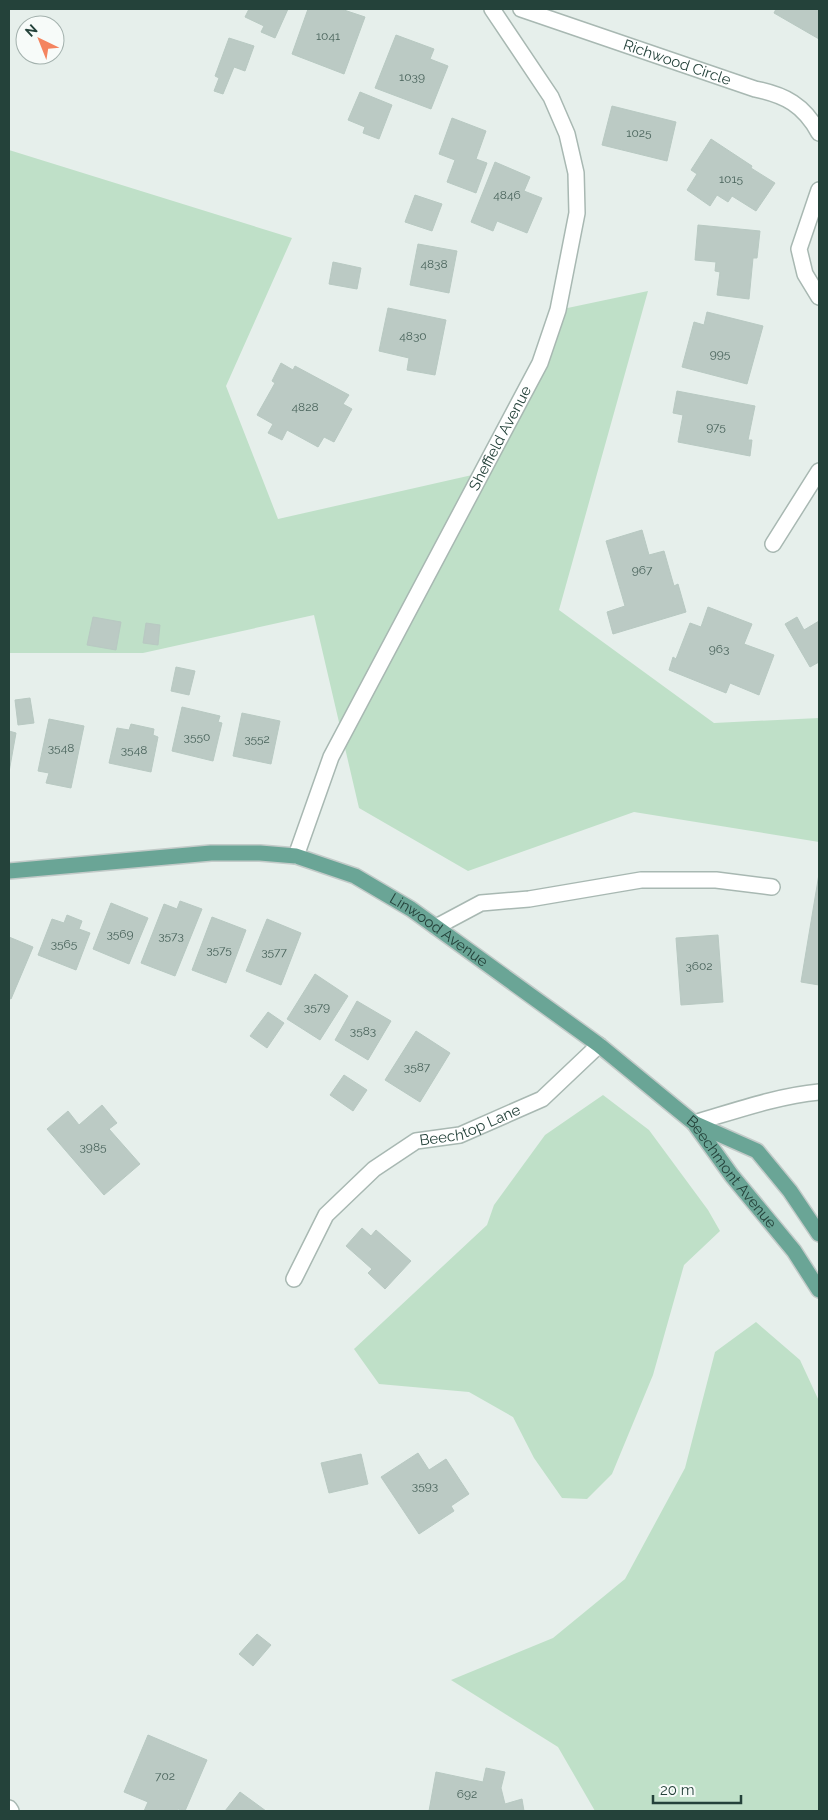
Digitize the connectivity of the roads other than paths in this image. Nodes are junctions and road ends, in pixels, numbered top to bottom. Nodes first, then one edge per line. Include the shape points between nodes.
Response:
1 (492, 9) edge
2 (521, 9) edge
3 (819, 133) edge
4 (819, 190) edge
5 (819, 296) edge
6 (819, 471) edge
7 (773, 544) dead end
8 (296, 856) junction
9 (9, 871) edge
10 (772, 888) dead end
11 (436, 927) junction
12 (599, 1045) junction
13 (819, 1092) edge
14 (694, 1123) junction
15 (819, 1234) edge
16 (294, 1279) dead end
17 (819, 1290) edge
18 (9, 1808) edge
19 (11, 1811) edge

1 - 8 street, Sheffield Avenue via 551,97 567,134 574,163 577,213 558,310 540,363 331,757
2 - 3 street, Richwood Circle via 776,94 796,104 812,120
4 - 5 street via 799,249 805,274
6 - 7 street
8 - 9 main road, Linwood Avenue via 211,853
8 - 11 main road, Linwood Avenue via 355,876
10 - 11 street via 716,880 641,880 529,899 481,903
11 - 12 main road, Linwood Avenue
12 - 14 main road, Linwood Avenue
12 - 16 street, Beechtop Lane via 542,1099 460,1135 416,1141 374,1169 326,1215
13 - 14 street via 800,1094
14 - 15 main road, Beechmont Avenue via 757,1151
14 - 17 main road, Beechmont Avenue via 732,1176 794,1251
18 - 19 street

